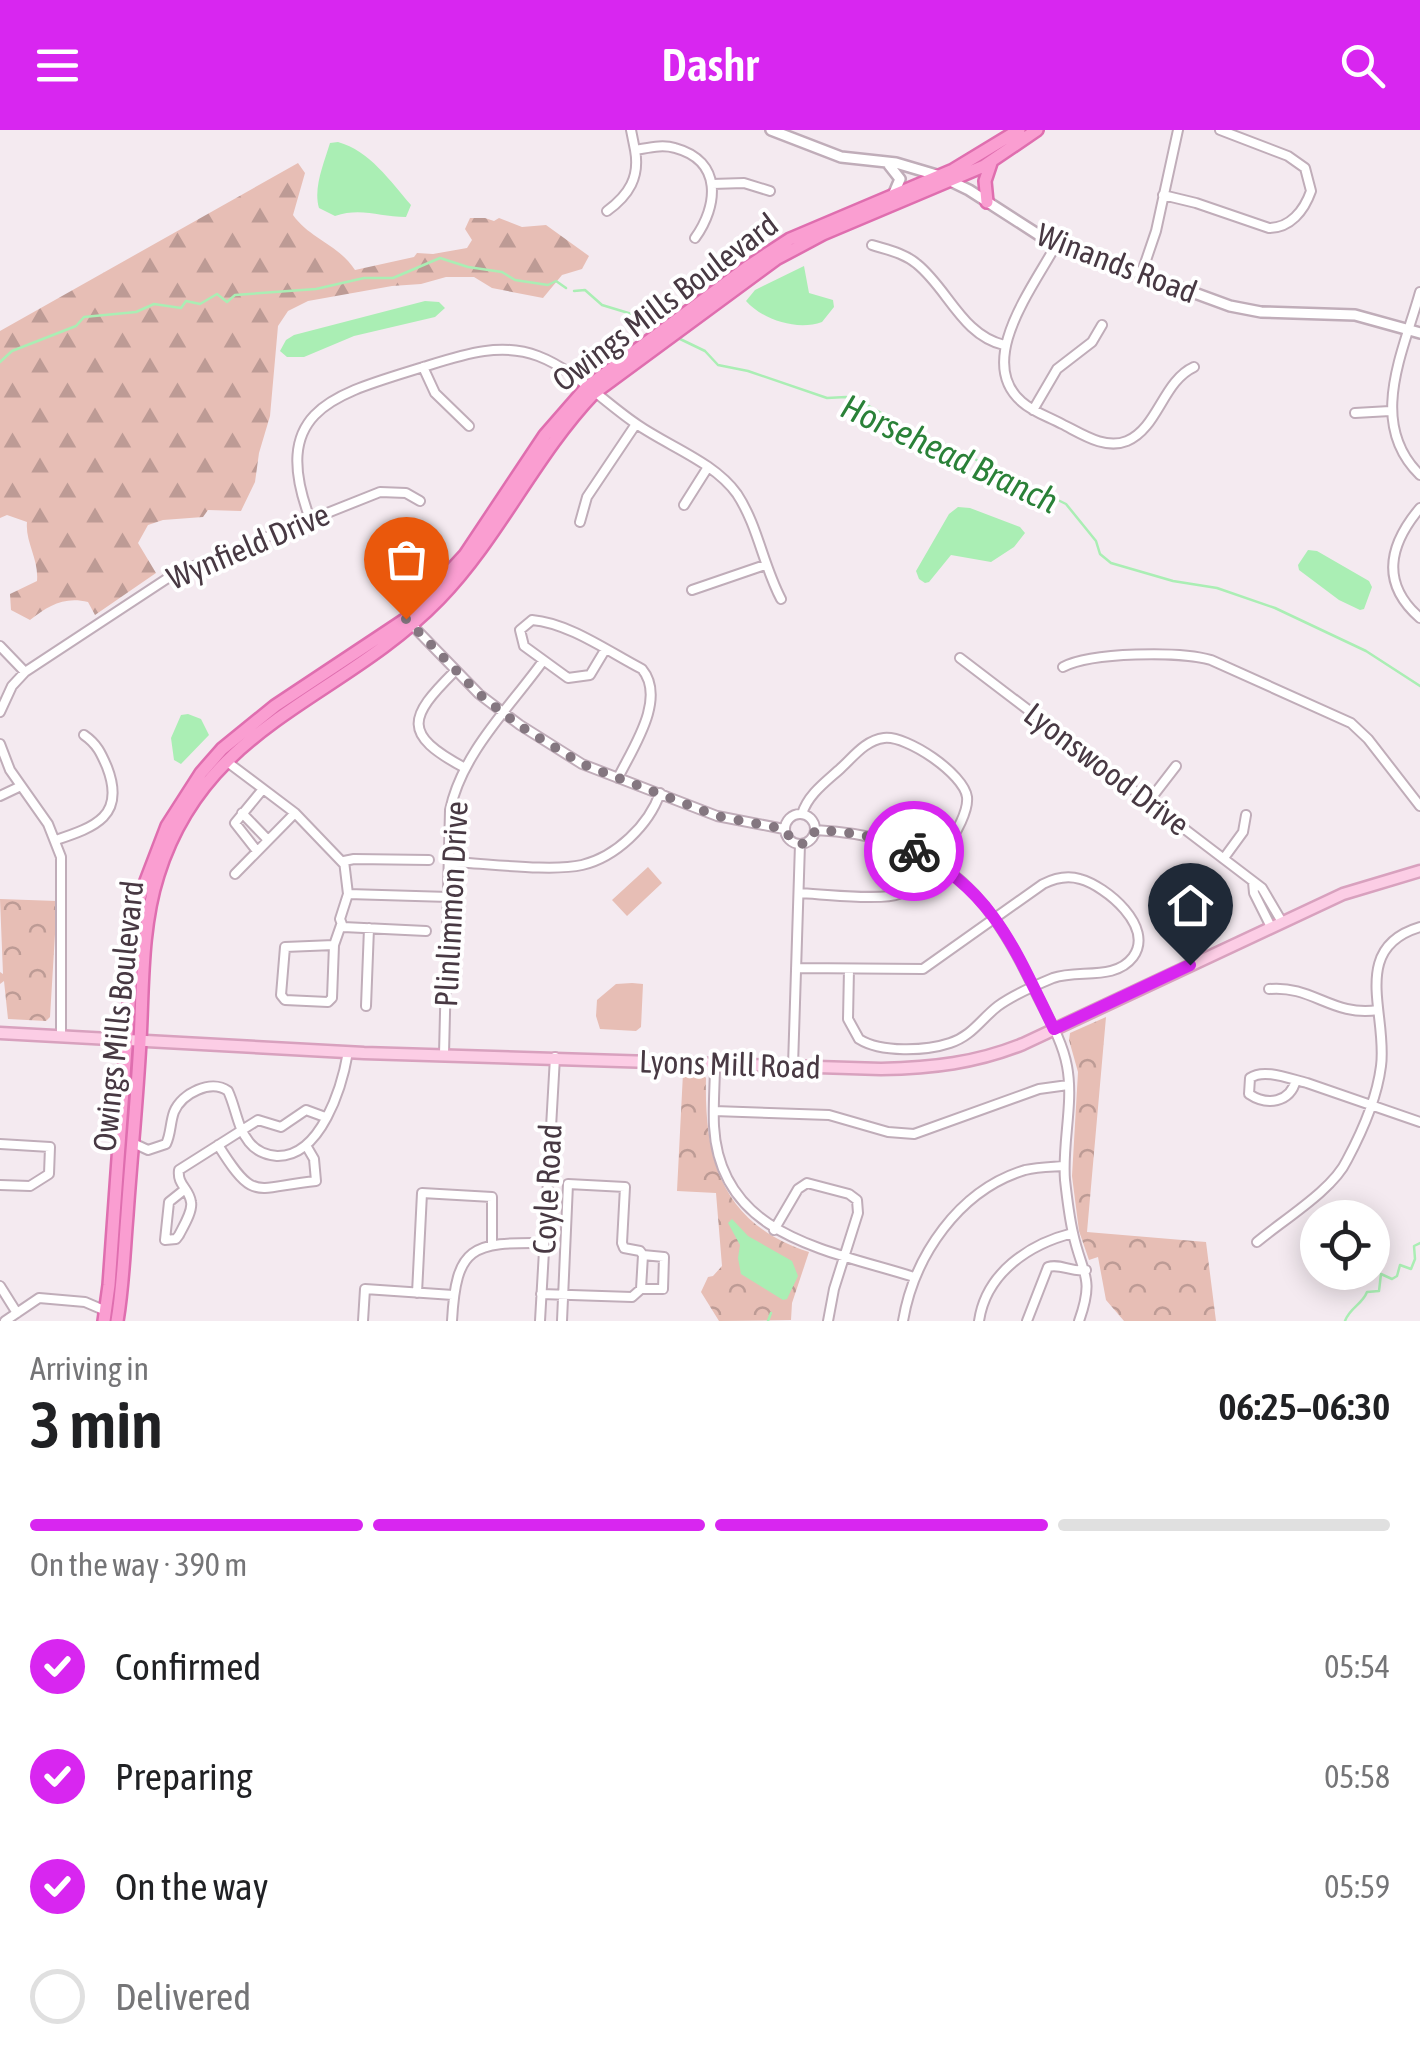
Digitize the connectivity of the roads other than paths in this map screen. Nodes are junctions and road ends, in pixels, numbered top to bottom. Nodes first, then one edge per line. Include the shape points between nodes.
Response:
1 (631, 130) edge
2 (771, 130) edge
3 (1019, 130) edge
4 (1037, 130) edge
5 (1178, 130) edge
6 (1220, 130) edge
7 (635, 150) junction
8 (882, 162) junction
9 (992, 162) junction
10 (945, 178) junction
11 (712, 184) junction
12 (770, 191) dead end
13 (893, 195) junction
14 (1163, 195) junction
15 (987, 202) junction
16 (608, 211) dead end
17 (695, 238) dead end
18 (1057, 243) junction
19 (872, 245) dead end
20 (1140, 274) junction
21 (1420, 292) edge
22 (680, 323) junction
23 (1102, 326) dead end
24 (1415, 331) edge
25 (1004, 345) junction
26 (423, 367) junction
27 (1194, 367) dead end
28 (590, 391) junction
29 (1034, 410) junction
30 (1390, 411) junction
31 (1355, 413) dead end
32 (636, 424) junction
33 (470, 426) dead end
34 (708, 467) junction
35 (1420, 474) edge
36 (420, 501) dead end
37 (684, 506) dead end
38 (1420, 508) edge
39 (310, 518) junction
40 (580, 522) dead end
41 (765, 566) junction
42 (692, 590) dead end
43 (782, 599) dead end
44 (1420, 618) edge
45 (409, 622) junction
46 (0, 646) edge
47 (605, 650) junction
48 (960, 658) dead end
49 (543, 661) junction
50 (1064, 667) dead end
51 (25, 672) junction
52 (454, 672) junction
53 (0, 712) edge
54 (504, 714) junction
55 (84, 735) dead end
56 (0, 744) edge
57 (226, 762) junction
58 (1176, 766) dead end
59 (465, 768) junction
60 (618, 778) junction
61 (21, 786) junction
62 (263, 790) junction
63 (660, 793) junction
64 (0, 796) edge
65 (1149, 801) junction
66 (1420, 806) edge
67 (295, 813) junction
68 (242, 814) junction
69 (802, 814) junction
70 (1246, 814) dead end
71 (784, 829) junction
72 (816, 830) junction
73 (56, 840) junction
74 (268, 840) junction
75 (800, 844) junction
76 (258, 851) junction
77 (1224, 858) junction
78 (429, 860) dead end
79 (449, 862) junction
80 (936, 862) junction
81 (342, 863) junction
82 (1420, 871) edge
83 (236, 874) dead end
84 (800, 893) junction
85 (348, 894) junction
86 (448, 897) junction
87 (996, 918) junction
88 (1276, 924) junction
89 (342, 926) junction
90 (369, 928) junction
91 (1420, 928) edge
92 (426, 932) dead end
93 (334, 945) junction
94 (796, 968) junction
95 (849, 970) junction
96 (1034, 988) junction
97 (1269, 990) dead end
98 (366, 1006) dead end
99 (1378, 1010) junction
100 (1054, 1029) junction
101 (0, 1033) edge
102 (61, 1036) junction
103 (133, 1041) junction
104 (348, 1052) junction
105 (444, 1054) junction
106 (556, 1057) junction
107 (715, 1063) junction
108 (793, 1066) junction
109 (1296, 1080) junction
110 (1068, 1085) junction
111 (1370, 1106) junction
112 (714, 1111) junction
113 (326, 1117) junction
114 (1420, 1122) edge
115 (242, 1130) junction
116 (133, 1142) junction
117 (0, 1144) edge
118 (218, 1145) junction
119 (307, 1147) junction
120 (1064, 1166) junction
121 (548, 1183) junction
122 (568, 1184) junction
123 (0, 1185) edge
124 (184, 1190) junction
125 (774, 1230) junction
126 (1073, 1234) junction
127 (1257, 1242) dead end
128 (492, 1244) junction
129 (544, 1244) junction
130 (844, 1255) junction
131 (643, 1256) junction
132 (1086, 1270) junction
133 (914, 1278) junction
134 (0, 1286) edge
135 (641, 1289) junction
136 (418, 1293) junction
137 (541, 1294) junction
138 (453, 1295) junction
139 (563, 1295) junction
140 (17, 1313) junction
141 (105, 1316) edge
142 (4, 1321) edge
143 (118, 1321) edge
144 (363, 1321) edge
145 (452, 1321) edge
146 (540, 1321) edge
147 (562, 1321) edge
148 (828, 1321) edge
149 (903, 1321) edge
150 (979, 1321) edge
151 (1027, 1321) edge
152 (1080, 1321) edge

1 - 7 street
2 - 8 street, Winands Road via 830,154
3 - 10 main road, Owings Mills Boulevard
4 - 9 main road, Owings Mills Boulevard
5 - 14 street
6 - 14 street via 1305,168 1310,191 1291,221 1269,228
7 - 11 street via 684,151
7 - 16 street via 630,190
8 - 10 street, Winands Road
8 - 13 street via 899,176
9 - 10 main road, Owings Mills Boulevard
9 - 15 main road
10 - 13 main road, Owings Mills Boulevard
10 - 15 street, Winands Road
10 - 22 main road, Owings Mills Boulevard via 794,248
11 - 12 street
11 - 17 street via 710,216
13 - 22 main road, Owings Mills Boulevard via 790,239
14 - 20 street
15 - 18 street, Winands Road
18 - 20 street, Winands Road
18 - 25 street
19 - 25 street via 911,259 973,330
20 - 24 street, Winands Road via 1244,310 1354,315
21 - 24 street
22 - 28 main road, Owings Mills Boulevard
23 - 29 street via 1058,369
24 - 30 street
25 - 29 street via 1007,382
26 - 28 street via 472,352 510,350 544,358
26 - 33 street via 435,393
26 - 39 street via 350,390 312,419 296,463
27 - 29 street via 1125,442 1102,442
28 - 32 street
28 - 45 main road, Owings Mills Boulevard via 545,435 465,556
30 - 31 street
30 - 35 street via 1397,445
32 - 34 street
32 - 40 street via 587,497
34 - 37 street
34 - 41 street via 742,504
36 - 39 street, Wynfield Drive via 406,492 380,492
38 - 44 street via 1393,558 1398,590
39 - 51 street, Wynfield Drive via 174,574
41 - 42 street
41 - 43 street
45 - 52 street
45 - 57 main road, Owings Mills Boulevard
45 - 103 main road, Owings Mills Boulevard via 244,729 200,774 148,870 136,907
46 - 51 street
47 - 49 street via 585,678 568,678
47 - 49 street via 532,620 521,627 520,639
47 - 60 street via 642,669 652,690
48 - 65 street, Lyonswood Drive
49 - 54 street, Plinlimmon Drive
50 - 66 street via 1092,658 1211,660 1351,723
51 - 53 street, Wynfield Drive
52 - 54 street
52 - 59 street via 425,700 418,724 432,746
54 - 59 street, Plinlimmon Drive
54 - 60 street via 552,747
55 - 73 street via 98,746 112,800 96,824
56 - 61 street
57 - 62 street
57 - 103 main road, Owings Mills Boulevard via 190,808 158,872
58 - 65 street
59 - 79 street, Plinlimmon Drive via 450,810
60 - 63 street
61 - 64 street
61 - 73 street
62 - 67 street
62 - 68 street
63 - 71 street via 732,820
63 - 79 street via 643,825 587,864
65 - 77 street, Lyonswood Drive
67 - 74 street
67 - 81 street
68 - 74 street
68 - 76 street via 235,826
69 - 71 street
69 - 72 street
69 - 80 street via 810,797 864,746 888,737 906,740 956,777 966,794 964,815
70 - 77 street
71 - 75 street
72 - 75 street
72 - 80 street via 880,838
73 - 102 street via 63,887
74 - 76 street
75 - 84 street
76 - 83 street
77 - 88 street, Lyonswood Drive via 1262,888
78 - 81 street
79 - 86 street, Plinlimmon Drive
80 - 84 street via 894,896
80 - 87 street
81 - 85 street
82 - 88 main road, Lyons Mill Road via 1363,886
84 - 94 street
85 - 86 street
85 - 89 street
86 - 105 street, Plinlimmon Drive
87 - 95 street via 923,969
87 - 96 street
87 - 96 street via 1043,884 1072,877 1092,884 1138,925 1138,947 1121,967 1060,976
88 - 100 main road, Lyons Mill Road
89 - 90 street
89 - 93 street
90 - 92 street
90 - 98 street
91 - 99 street via 1394,940 1380,959
93 - 93 street via 332,998 285,1000 285,947
94 - 95 street
94 - 108 street
95 - 96 street via 850,1026 873,1046 952,1043 1001,1004
96 - 100 street
97 - 99 street via 1296,990 1353,1012
99 - 111 street via 1382,1055
100 - 108 main road, Lyons Mill Road via 1008,1050 943,1066
100 - 110 street
101 - 102 main road, Lyons Mill Road
102 - 103 main road, Lyons Mill Road
103 - 104 main road, Lyons Mill Road
103 - 116 main road, Owings Mills Boulevard
103 - 141 main road, Owings Mills Boulevard
104 - 105 main road, Lyons Mill Road
104 - 113 street
105 - 106 main road, Lyons Mill Road
106 - 107 main road, Lyons Mill Road
106 - 121 street, Coyle Road
107 - 108 main road, Lyons Mill Road
107 - 112 street
109 - 109 street via 1256,1073 1249,1094 1280,1100
109 - 111 street
110 - 112 street via 914,1134 829,1115
110 - 120 street
111 - 114 street
111 - 127 street via 1340,1172
112 - 125 street via 726,1176 753,1214
113 - 115 street via 306,1110 285,1127 258,1120
113 - 119 street
115 - 116 street via 228,1091 213,1086 178,1105 166,1144 148,1150
115 - 118 street
115 - 119 street via 264,1154 283,1156
116 - 143 main road, Owings Mills Boulevard
117 - 123 street via 50,1147 49,1174 30,1186
118 - 119 street via 242,1182 262,1188 316,1180
118 - 124 street via 179,1170
120 - 126 street
120 - 133 street via 1027,1170 979,1195 936,1237
121 - 122 street
121 - 129 street, Coyle Road
122 - 131 street via 625,1186 622,1242
122 - 139 street
124 - 124 street via 190,1208 179,1235 166,1240 169,1202
125 - 130 street
125 - 130 street via 802,1185 849,1194 858,1213
126 - 132 street
126 - 150 street via 1046,1241 1011,1264 986,1298
128 - 129 street
128 - 136 street via 492,1197 422,1193
128 - 138 street via 462,1264
129 - 137 street, Coyle Road
130 - 133 street
130 - 148 street
131 - 135 street
131 - 135 street via 664,1257 663,1289
132 - 151 street via 1048,1267
132 - 152 street
133 - 149 street
134 - 140 street
135 - 139 street via 632,1297
136 - 138 street
136 - 144 street via 365,1290
137 - 139 street
137 - 146 street, Coyle Road
138 - 145 street
139 - 147 street
140 - 141 street via 39,1298 85,1302
140 - 142 street

